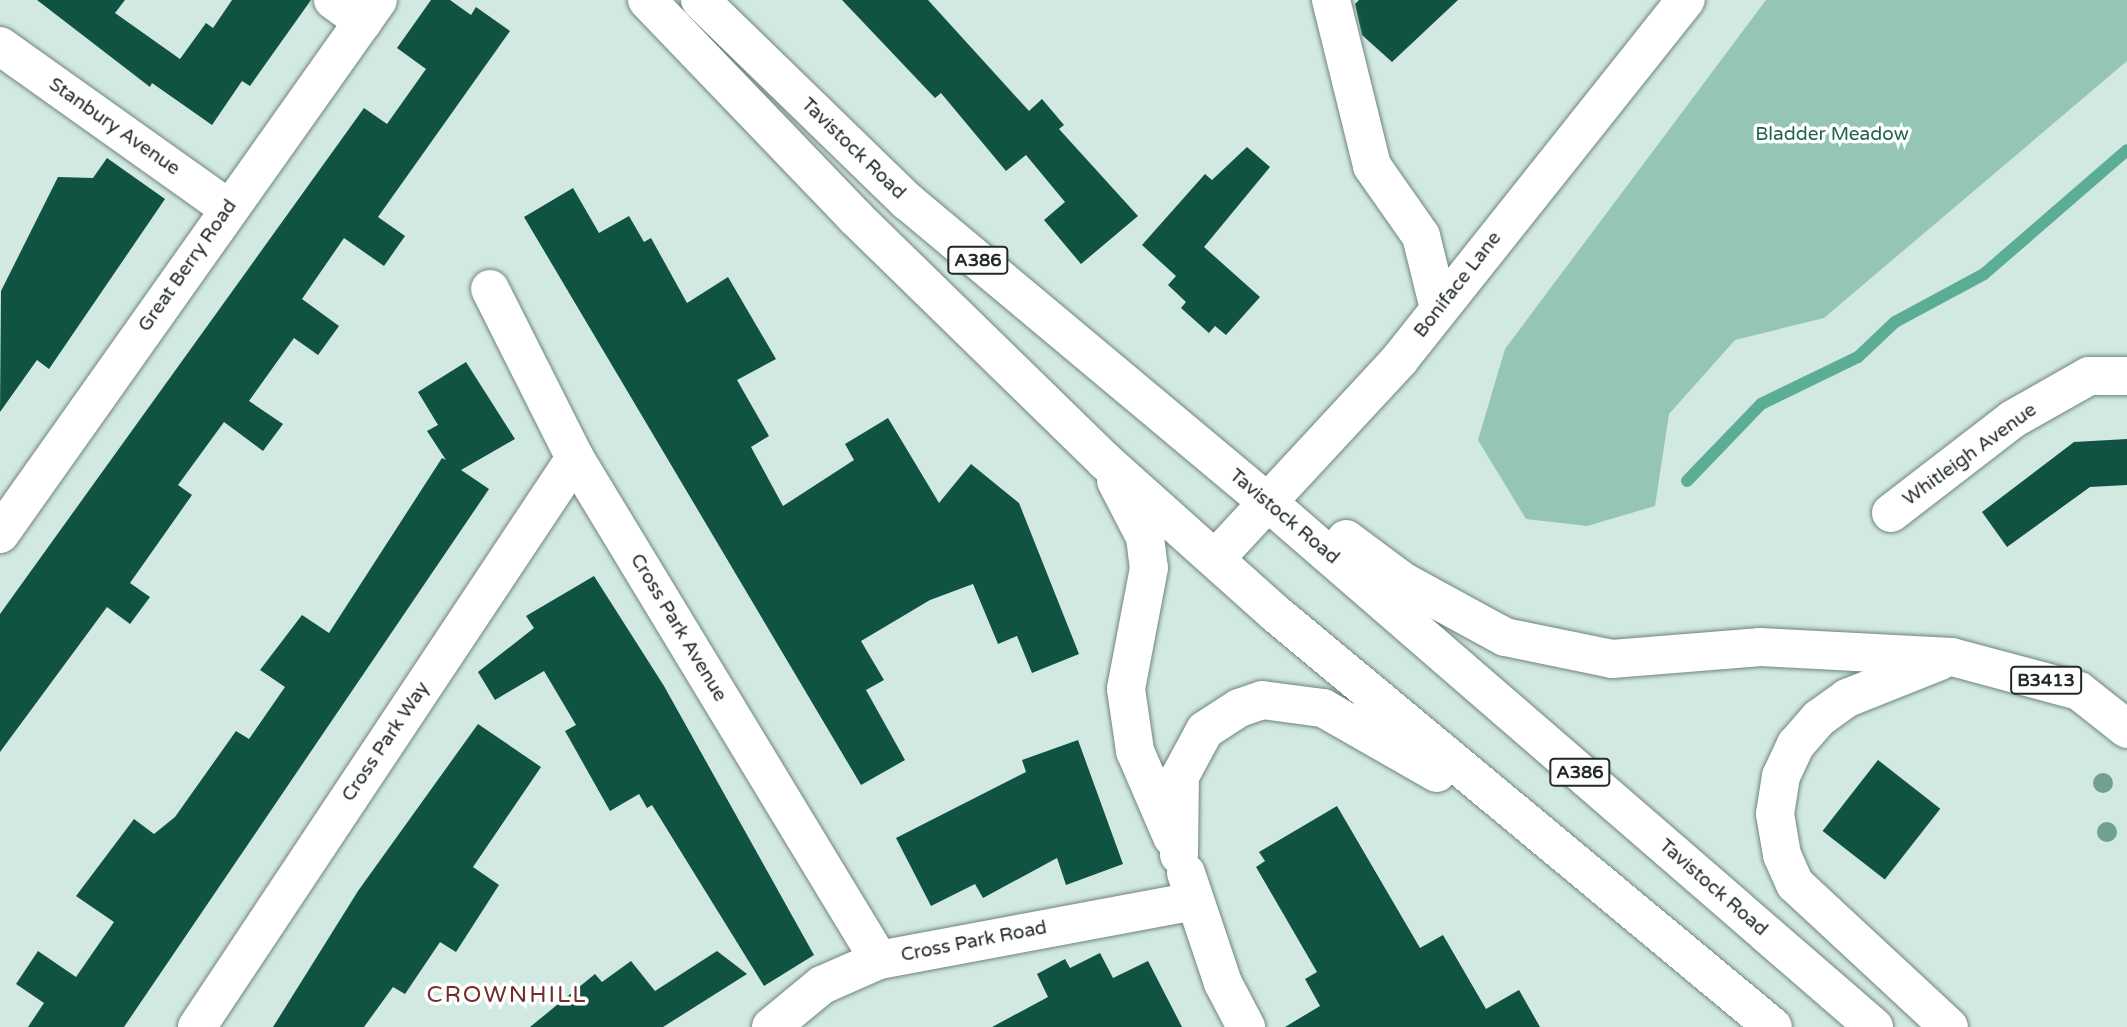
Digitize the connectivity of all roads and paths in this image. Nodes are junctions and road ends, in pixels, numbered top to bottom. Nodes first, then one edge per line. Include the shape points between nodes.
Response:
1 (647, 0) edge
2 (700, 0) edge
3 (1331, 0) edge
4 (1686, 0) edge
5 (358, 7) edge
6 (0, 46) edge
7 (228, 208) junction
8 (489, 289) dead end
9 (1439, 309) junction
10 (2127, 376) edge
11 (575, 458) junction
12 (1105, 461) junction
13 (1278, 511) junction
14 (1891, 513) dead end
15 (0, 534) edge
16 (1216, 558) junction
17 (1952, 657) junction
18 (2127, 729) edge
19 (1539, 834) junction
20 (1187, 876) junction
21 (879, 960) junction
22 (197, 1027) edge
23 (771, 1027) edge
24 (1246, 1027) edge
25 (1773, 1027) edge
26 (1874, 1027) edge
27 (1949, 1027) edge

1 - 12 main road, A386 via 855,218
2 - 13 main road, Tavistock Road / A386 via 907,201
3 - 9 main road via 1372,166 1421,236
4 - 9 main road, Boniface Lane
5 - 7 main road, Great Berry Road
6 - 7 main road, Stanbury Avenue
7 - 15 main road, Great Berry Road
8 - 11 main road, Cross Park Avenue
9 - 13 main road, Boniface Lane
10 - 14 main road, Whitleigh Avenue via 2089,376 2013,419
11 - 21 main road, Cross Park Avenue
11 - 22 main road, Cross Park Way
12 - 16 main road, A386
12 - 20 main road via 1146,537 1149,568 1126,689 1135,751
13 - 16 main road, Boniface Lane
13 - 17 main road via 1340,535 1404,582 1505,637 1532,643 1612,659 1760,647
13 - 26 main road, Tavistock Road / A386
16 - 19 main road, A386
17 - 18 main road, B3413 via 2079,691
17 - 27 main road via 1847,698 1819,718 1796,744 1781,776 1776,814 1782,855 1795,884
19 - 20 main road via 1323,708 1262,700 1239,708 1205,730 1180,776
19 - 25 main road, A386
20 - 21 main road, Cross Park Road
20 - 24 main road via 1223,983
21 - 23 main road, Cross Park Road via 822,985

